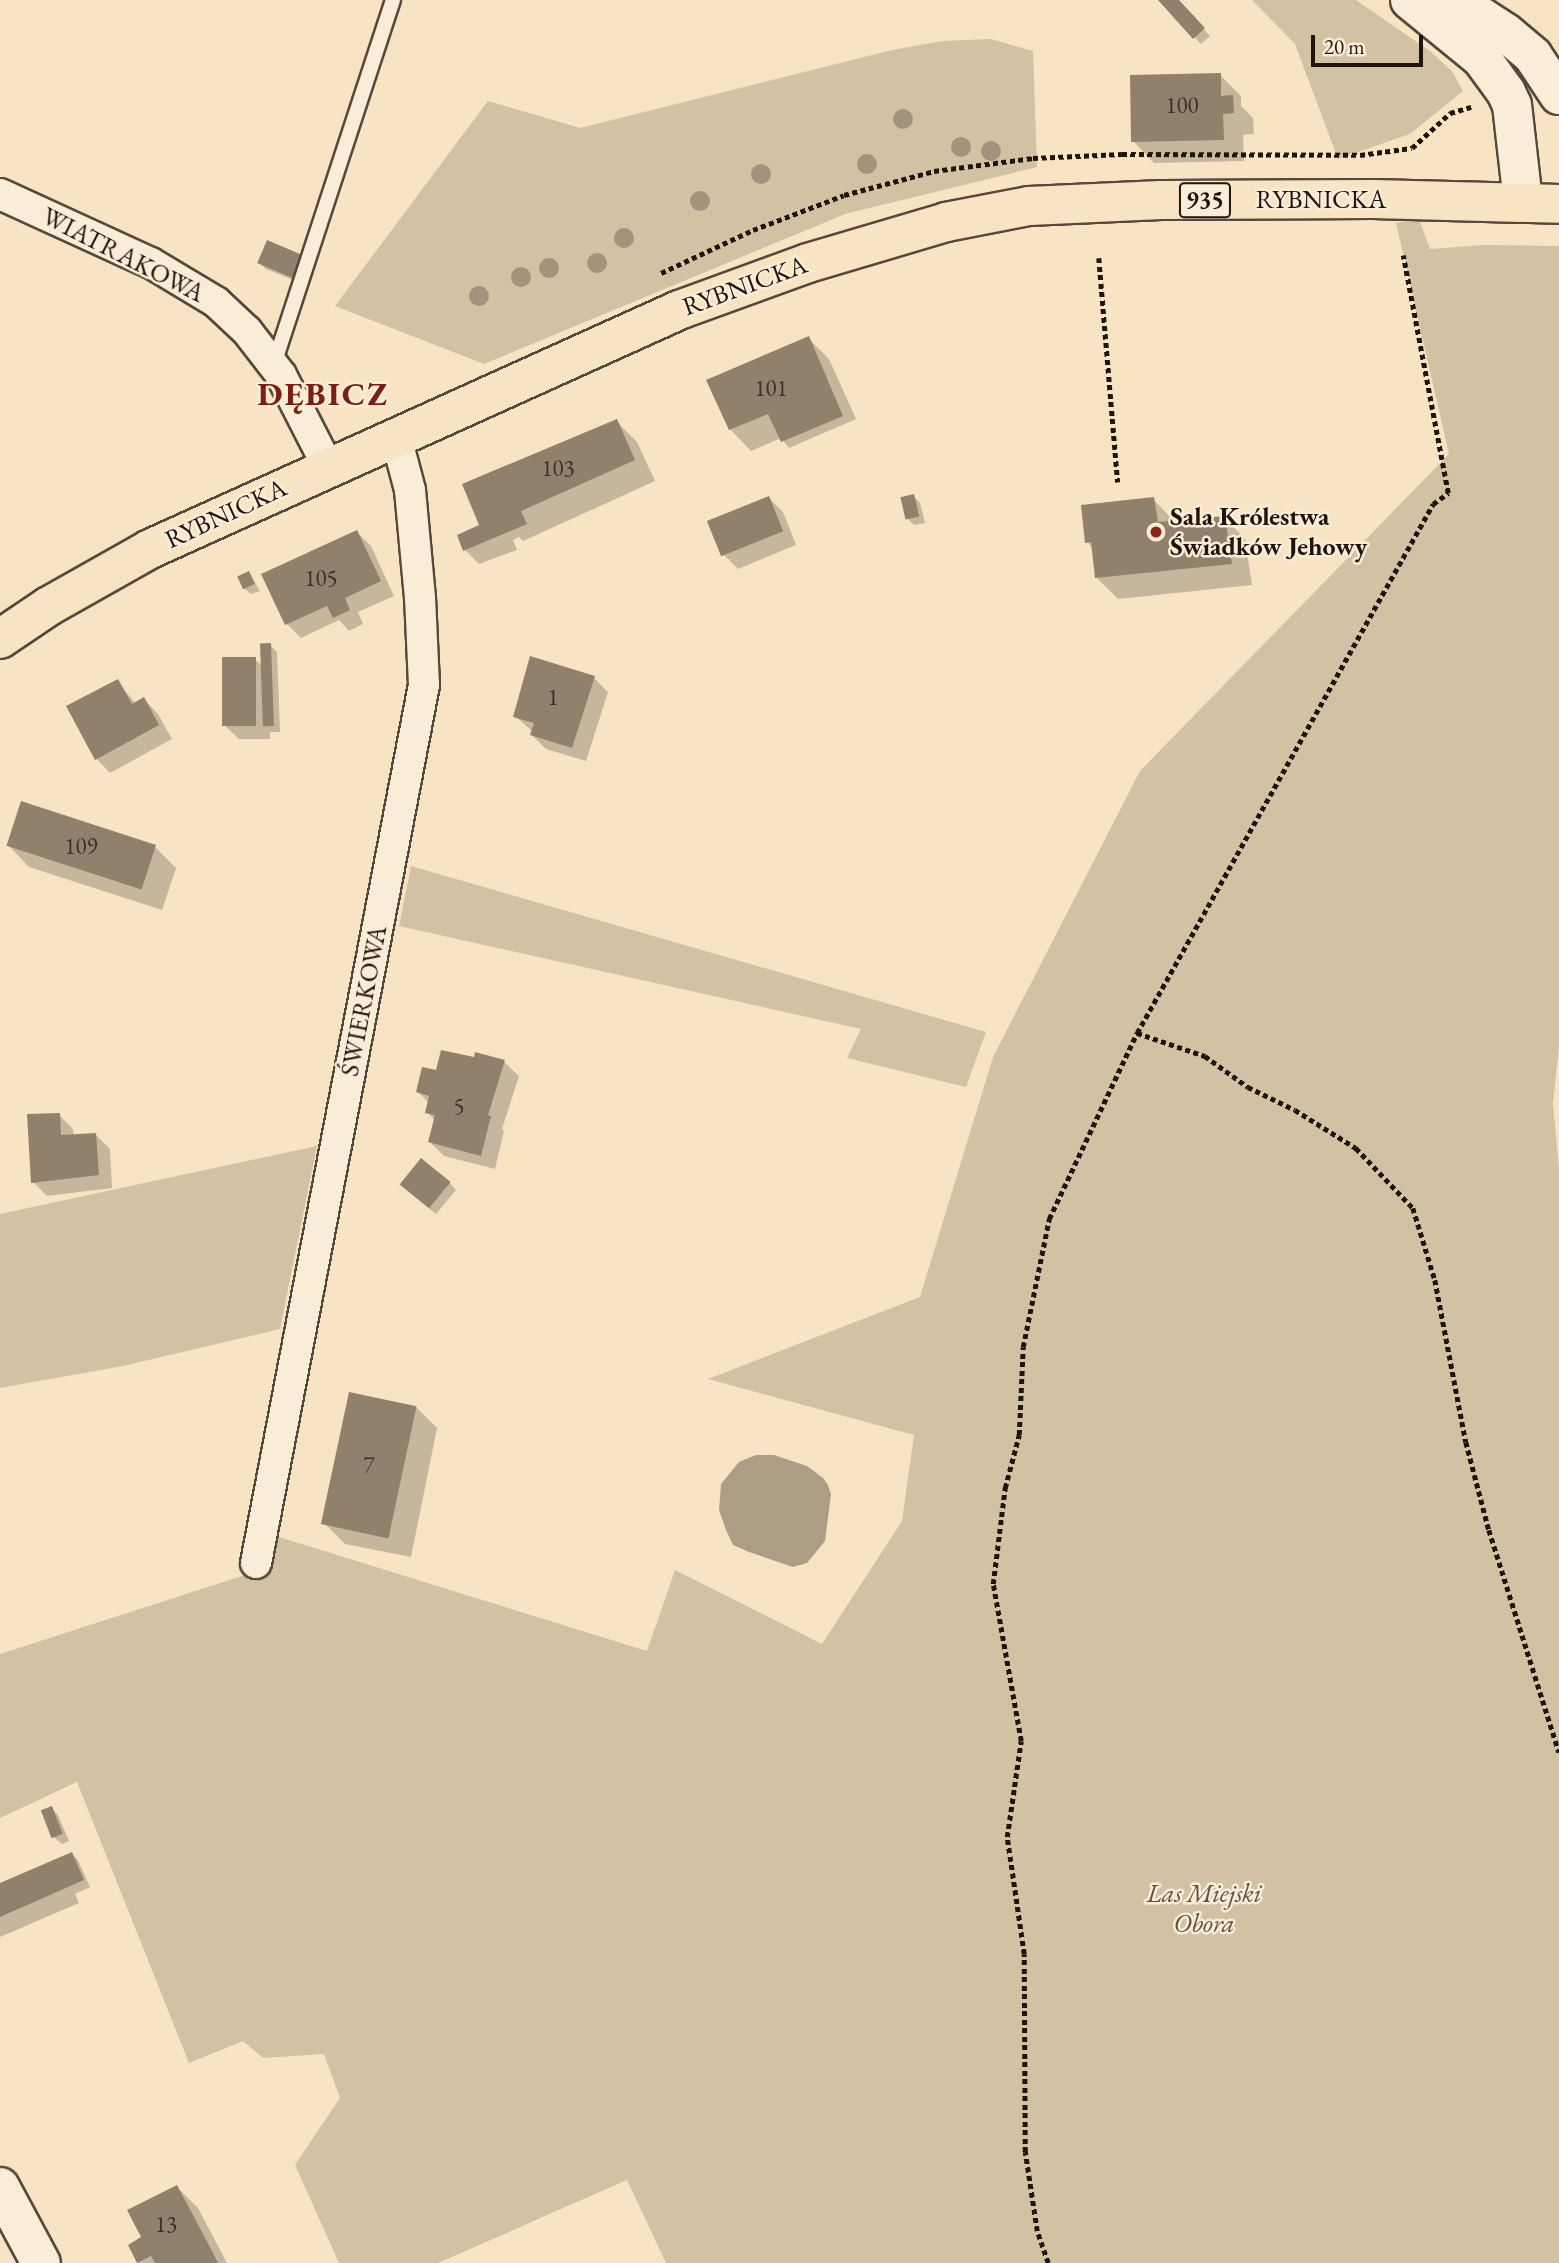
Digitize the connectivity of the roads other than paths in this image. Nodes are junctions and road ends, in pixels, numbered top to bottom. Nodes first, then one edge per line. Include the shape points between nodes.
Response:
1 (393, 0) edge
2 (1410, 0) edge
3 (1426, 0) edge
4 (1559, 94) edge
5 (0, 194) edge
6 (1541, 203) edge
7 (274, 366) junction
8 (396, 437) junction
9 (328, 467) junction
10 (0, 639) edge
11 (256, 1563) dead end
12 (0, 2188) edge
13 (41, 2263) edge

1 - 7 lane
2 - 6 street via 1482,59 1506,92
3 - 4 street via 1469,9 1506,33 1533,55
5 - 7 street, WIATRAKOWA via 188,284 231,317
6 - 8 main road, RYBNICKA / 935 via 1161,200 989,212 808,263 679,310
7 - 9 street, WIATRAKOWA
8 - 9 main road, RYBNICKA / 935
8 - 11 street, ŚWIERKOWA via 410,490 424,685
9 - 10 main road, RYBNICKA / 935 via 150,549
12 - 13 street

